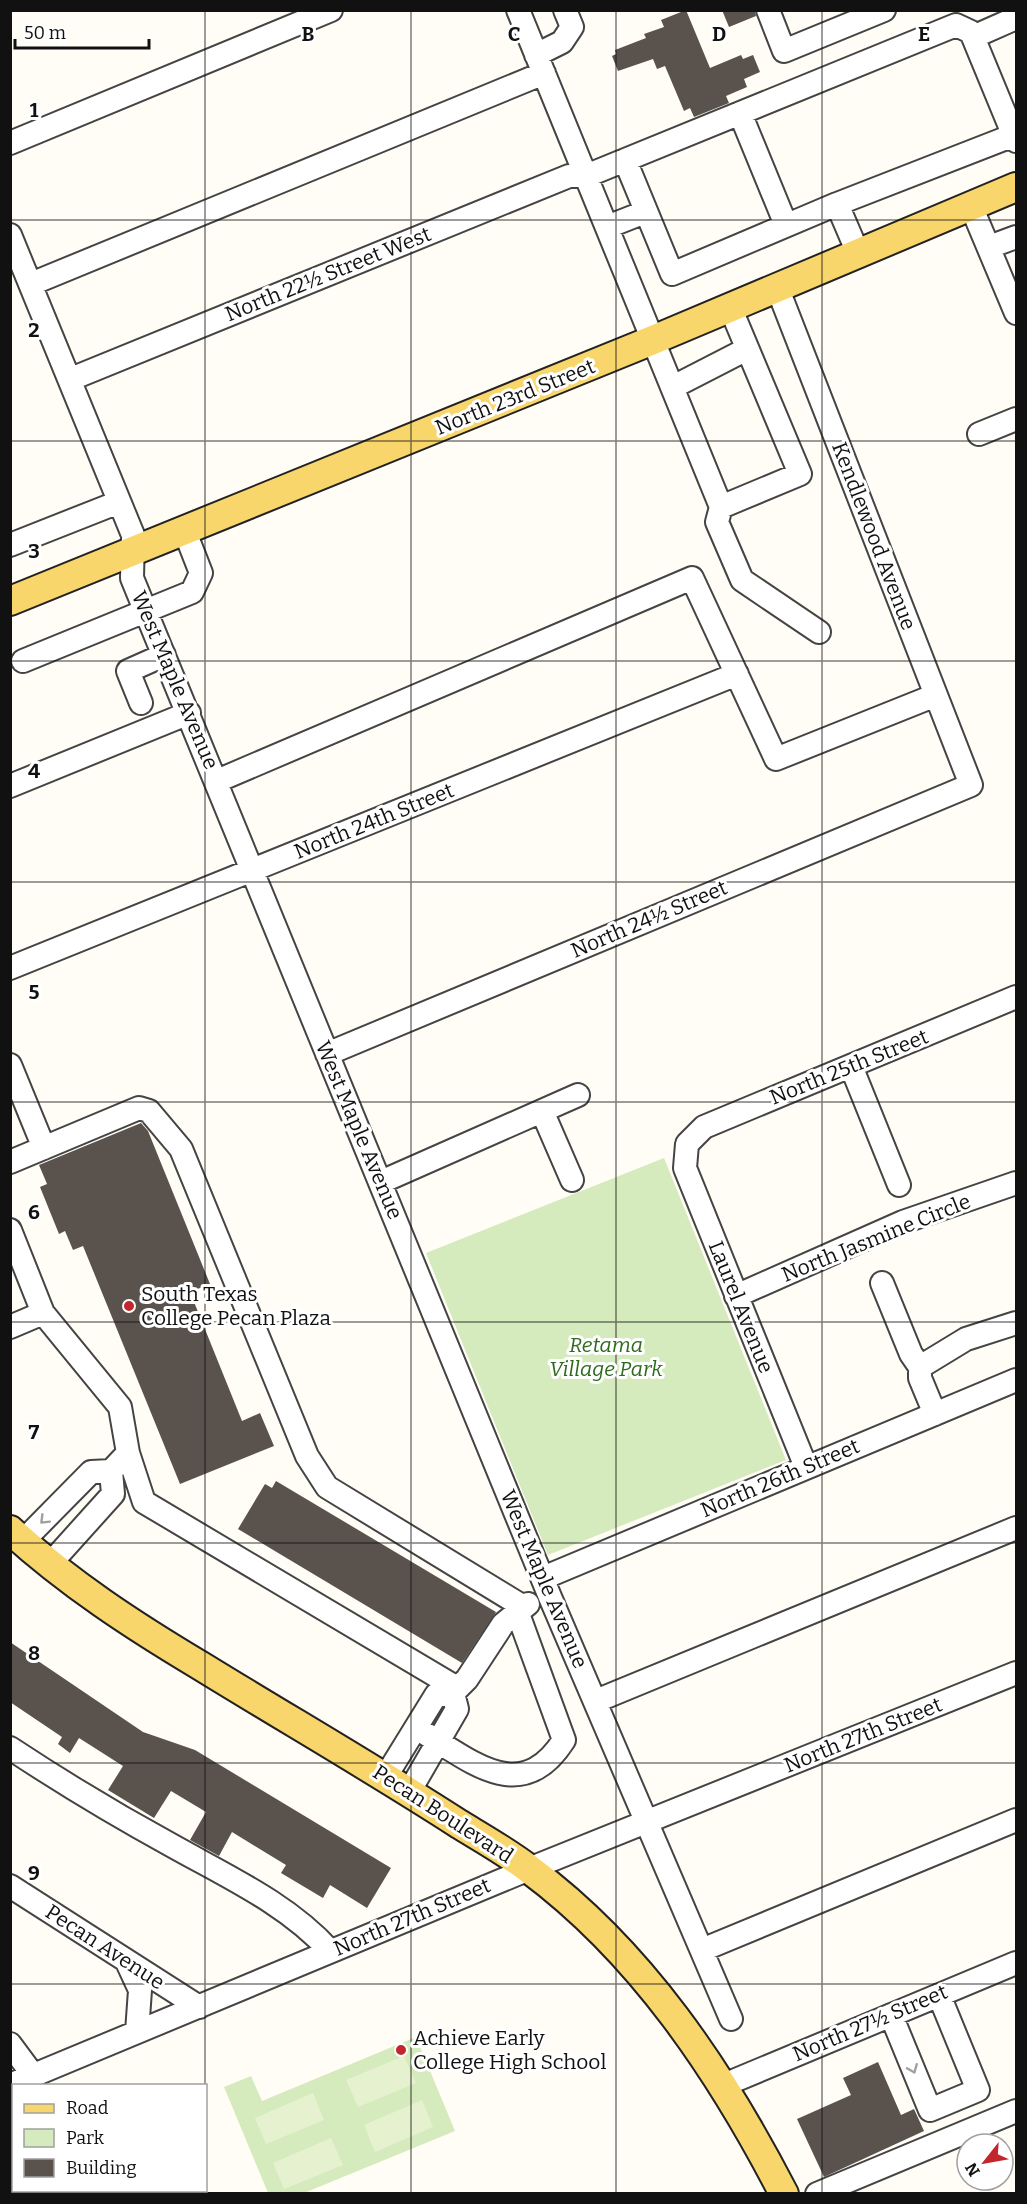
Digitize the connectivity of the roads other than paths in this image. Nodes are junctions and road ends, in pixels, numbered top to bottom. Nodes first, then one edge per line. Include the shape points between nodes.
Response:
1 (331, 10) edge
2 (518, 10) edge
3 (565, 10) edge
4 (768, 10) edge
5 (884, 10) edge
6 (1017, 18) edge
7 (973, 37) junction
8 (540, 64) junction
9 (740, 113) junction
10 (1015, 138) edge
11 (10, 143) edge
12 (625, 160) junction
13 (586, 176) junction
14 (1017, 187) edge
15 (837, 204) junction
16 (971, 206) junction
17 (645, 212) junction
18 (786, 225) junction
19 (607, 227) junction
20 (10, 235) edge
21 (1017, 237) edge
22 (989, 247) junction
23 (858, 253) junction
24 (31, 284) junction
25 (777, 287) junction
26 (730, 307) junction
27 (1017, 313) edge
28 (653, 340) junction
29 (747, 349) junction
30 (71, 379) junction
31 (673, 387) junction
32 (1017, 419) edge
33 (979, 434) dead end
34 (119, 502) junction
35 (721, 507) junction
36 (185, 532) junction
37 (10, 545) edge
38 (133, 553) junction
39 (10, 601) edge
40 (146, 612) junction
41 (819, 632) dead end
42 (164, 655) junction
43 (23, 661) dead end
44 (737, 674) junction
45 (936, 695) junction
46 (141, 703) dead end
47 (189, 713) junction
48 (217, 781) junction
49 (971, 785) joint
50 (10, 786) edge
51 (254, 869) junction
52 (10, 968) edge
53 (1017, 997) edge
54 (327, 1054) junction
55 (10, 1065) edge
56 (851, 1066) junction
57 (578, 1095) dead end
58 (542, 1111) junction
59 (687, 1144) joint
60 (44, 1148) junction
61 (10, 1162) edge
62 (572, 1180) dead end
63 (381, 1182) junction
64 (1017, 1184) edge
65 (899, 1185) dead end
66 (10, 1230) edge
67 (882, 1283) dead end
68 (736, 1296) junction
69 (43, 1313) junction
70 (1017, 1323) edge
71 (10, 1327) edge
72 (920, 1367) junction
73 (1017, 1380) edge
74 (935, 1414) junction
75 (128, 1453) junction
76 (806, 1467) junction
77 (111, 1471) junction
78 (64, 1500) junction
79 (89, 1521) junction
80 (1017, 1528) edge
81 (17, 1536) edge
82 (50, 1564) junction
83 (547, 1588) junction
84 (520, 1609) junction
85 (1017, 1673) edge
86 (455, 1690) junction
87 (596, 1701) junction
88 (416, 1728) junction
89 (438, 1741) junction
90 (10, 1748) edge
91 (386, 1776) junction
92 (409, 1791) junction
93 (1017, 1820) edge
94 (648, 1822) junction
95 (529, 1869) junction
96 (10, 1886) edge
97 (702, 1950) junction
98 (330, 1951) junction
99 (126, 1960) junction
100 (1017, 1962) edge
101 (939, 1995) junction
102 (199, 2007) junction
103 (891, 2015) junction
104 (731, 2019) dead end
105 (137, 2032) junction
106 (10, 2044) edge
107 (33, 2075) junction
108 (12, 2084) edge
109 (724, 2085) junction
110 (1017, 2111) edge
111 (784, 2193) edge
112 (817, 2193) edge

1 - 11 street
2 - 8 street
3 - 8 street via 572,27
4 - 5 street via 784,51
6 - 7 street
7 - 9 street, North 22½ Street West via 956,25
7 - 10 street
8 - 13 street
8 - 24 street
9 - 12 street, North 22½ Street West
9 - 18 street
10 - 15 street
12 - 13 street, North 22½ Street West
12 - 17 street
13 - 19 street
13 - 30 street, North 22½ Street West via 569,176
14 - 16 main road, North 23rd Street
15 - 18 street
15 - 23 street
16 - 22 street
16 - 23 main road, North 23rd Street
17 - 18 street via 672,274
17 - 19 street
19 - 28 street
20 - 24 street, West Maple Avenue
21 - 22 street
22 - 27 street
23 - 25 main road, North 23rd Street
24 - 30 street, West Maple Avenue
25 - 26 main road, North 23rd Street
25 - 45 street, Kendlewood Avenue
26 - 28 main road, North 23rd Street
26 - 29 street
28 - 31 street
28 - 36 main road, North 23rd Street
29 - 31 street
29 - 35 street via 800,474
30 - 34 street, West Maple Avenue
31 - 35 street
32 - 33 street
34 - 37 street
34 - 38 street, West Maple Avenue via 133,535
35 - 41 street via 717,522 742,580
36 - 38 main road, North 23rd Street
36 - 40 street via 201,573 192,592
38 - 39 main road, North 23rd Street
38 - 40 street, West Maple Avenue via 132,578
40 - 42 street, West Maple Avenue
40 - 43 street
42 - 46 street via 128,671
42 - 47 street, West Maple Avenue
44 - 45 street via 776,759
44 - 48 street via 692,579
44 - 51 street, North 24th Street
45 - 49 street, Kendlewood Avenue
47 - 48 street, West Maple Avenue
47 - 50 street
48 - 51 street, West Maple Avenue
49 - 54 street, North 24½ Street
51 - 52 street, North 24th Street
51 - 54 street, West Maple Avenue
53 - 56 street, North 25th Street
54 - 63 street, West Maple Avenue
55 - 60 street
56 - 59 street, North 25th Street via 704,1127
56 - 65 street
57 - 58 street
58 - 62 street
58 - 63 street
59 - 68 street, Laurel Avenue via 685,1168
60 - 61 street
60 - 84 street via 139,1108 149,1111 181,1149 307,1456 327,1487
63 - 83 street, West Maple Avenue
64 - 68 street, North Jasmine Circle via 903,1222
66 - 69 street
67 - 72 street
68 - 76 street, Laurel Avenue
69 - 71 street
69 - 75 street via 120,1407
70 - 72 street via 966,1339
72 - 74 street via 920,1378
73 - 74 street, North 26th Street
74 - 76 street, North 26th Street
75 - 77 street
75 - 86 street via 144,1502
76 - 83 street, North 26th Street
77 - 78 street via 91,1472
77 - 79 street via 113,1494
78 - 79 street
78 -> 81 street
79 - 82 street
80 - 87 street
81 - 82 main road, Pecan Boulevard
82 - 91 main road, Pecan Boulevard via 164,1644
83 - 84 street, North 26th Street
83 - 87 street, West Maple Avenue
84 - 86 street via 503,1624 467,1679
84 - 89 street via 564,1740 552,1759 534,1772 519,1775 495,1774
85 - 94 street, North 27th Street
86 - 88 street via 436,1695
86 - 89 street via 457,1709
87 - 94 street, West Maple Avenue
88 - 89 street
88 - 91 street
89 - 92 street
90 - 98 street via 284,1911 312,1931
91 - 92 main road, Pecan Boulevard
92 - 95 main road, Pecan Boulevard
93 - 97 street
94 - 95 street, North 27th Street
94 - 97 street, West Maple Avenue
95 - 98 street, North 27th Street
95 - 109 main road, Pecan Boulevard via 594,1924 672,2013
96 - 99 street, Pecan Avenue
97 - 104 street, West Maple Avenue
98 - 102 street, North 27th Street
99 - 102 street, Pecan Avenue
99 - 105 street via 140,1990
100 - 101 street, North 27½ Street
101 - 103 street, North 27½ Street
103 -> 101 street via 930,2110 940,2106 978,2090
102 - 105 street, North 27th Street
103 - 109 street, North 27½ Street
105 - 107 street, North 27th Street
106 - 107 street
107 - 108 street, North 27th Street
109 - 111 main road, Pecan Boulevard
110 - 112 street

